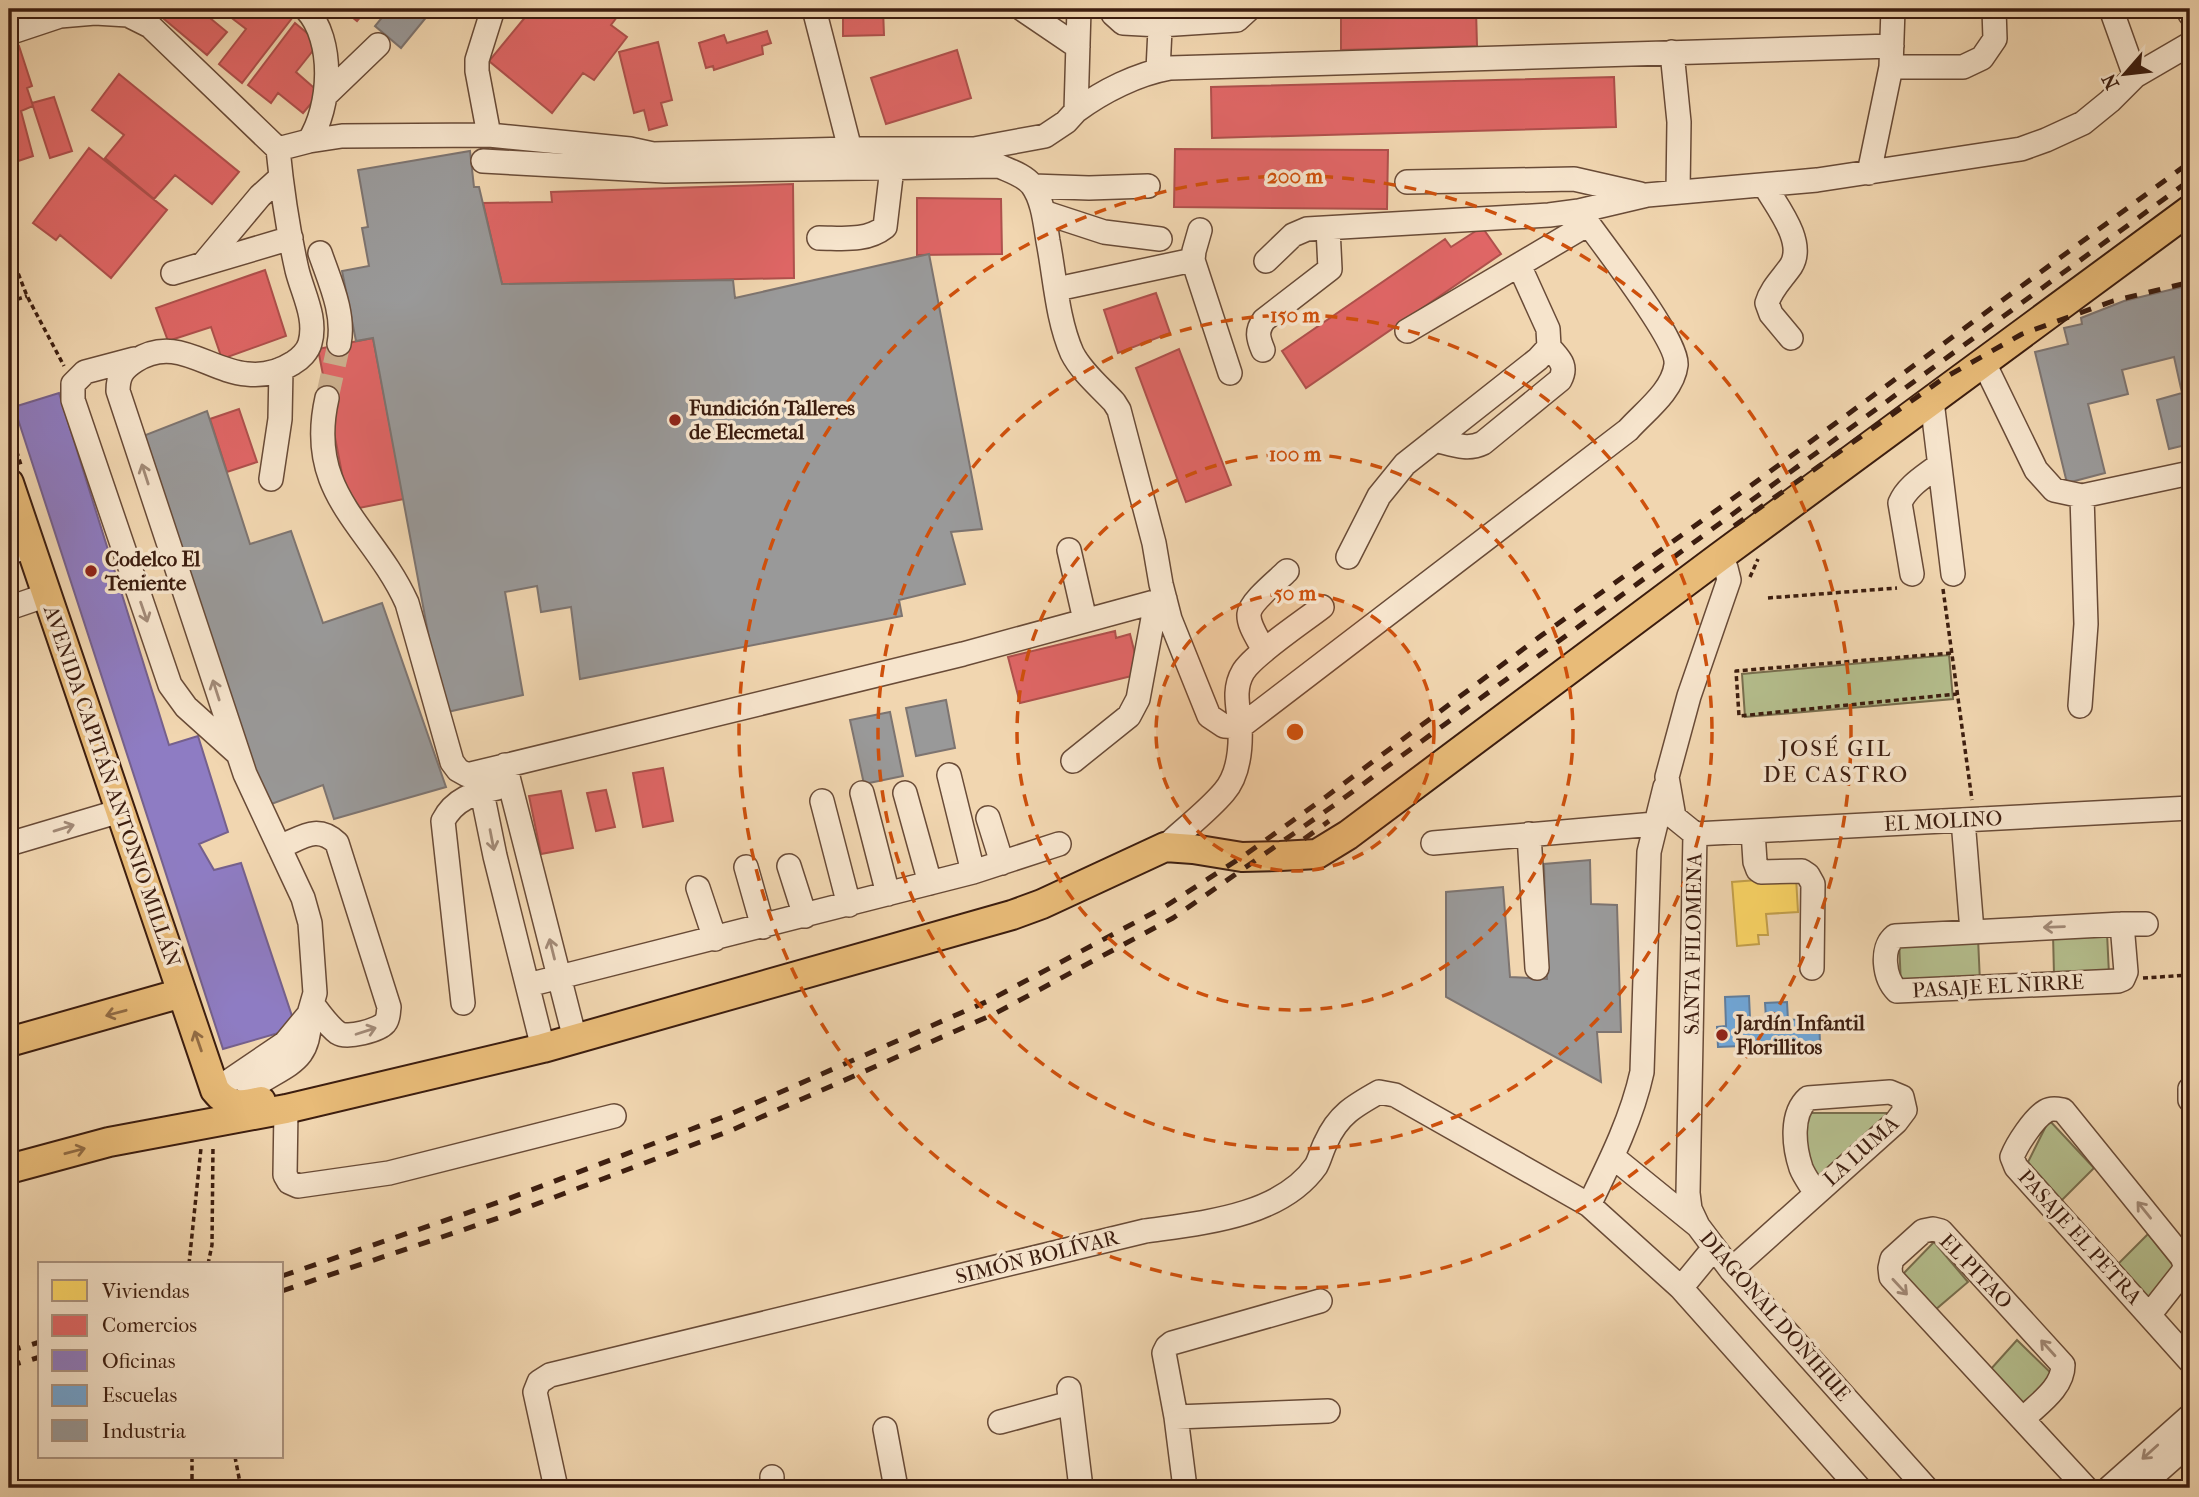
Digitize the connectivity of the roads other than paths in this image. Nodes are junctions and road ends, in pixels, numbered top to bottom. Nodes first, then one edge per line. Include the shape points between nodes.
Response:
1 (306, 9) edge
2 (493, 9) edge
3 (814, 9) edge
4 (1022, 9) edge
5 (1079, 9) edge
6 (1111, 9) edge
7 (1249, 9) edge
8 (1893, 9) edge
9 (1994, 9) edge
10 (2111, 9) edge
11 (1209, 16) edge
12 (1160, 17) edge
13 (9, 33) edge
14 (2190, 44) edge
15 (378, 45) dead end
16 (1078, 47) junction
17 (1672, 52) junction
18 (1891, 57) junction
19 (1158, 70) junction
20 (2135, 76) junction
21 (326, 95) junction
22 (1076, 111) junction
23 (489, 135) junction
24 (309, 141) junction
25 (278, 149) junction
26 (850, 149) junction
27 (483, 160) dead end
28 (892, 168) junction
29 (1869, 173) junction
30 (281, 177) junction
31 (1407, 182) dead end
32 (1148, 186) dead end
33 (1765, 186) junction
34 (1033, 187) junction
35 (1678, 191) junction
36 (1647, 195) junction
37 (2190, 210) edge
38 (1043, 212) junction
39 (1583, 218) junction
40 (1328, 228) junction
41 (1200, 230) dead end
42 (291, 238) junction
43 (819, 238) dead end
44 (1160, 239) dead end
45 (320, 253) dead end
46 (1193, 260) junction
47 (1266, 261) dead end
48 (204, 263) junction
49 (1519, 265) junction
50 (173, 272) dead end
51 (1057, 289) junction
52 (1407, 331) dead end
53 (1791, 338) dead end
54 (339, 344) tunnel mouth
55 (1549, 347) junction
56 (1263, 350) dead end
57 (140, 358) junction
58 (1984, 363) junction
59 (281, 369) junction
60 (1230, 373) dead end
61 (327, 398) tunnel mouth
62 (1932, 401) junction
63 (1436, 440) junction
64 (1940, 465) junction
65 (2190, 473) edge
66 (271, 479) dead end
67 (10, 492) edge
68 (2082, 496) junction
69 (19, 549) edge
70 (1069, 550) dead end
71 (1348, 557) dead end
72 (1718, 558) junction
73 (1287, 571) dead end
74 (1948, 579) road end
75 (1907, 581) road end
76 (47, 595) junction
77 (1160, 601) junction
78 (1322, 607) dead end
79 (9, 608) edge
80 (1085, 620) junction
81 (1265, 651) junction
82 (2080, 706) dead end
83 (1240, 727) junction
84 (239, 754) junction
85 (1073, 761) dead end
86 (508, 775) junction
87 (949, 775) dead end
88 (1667, 777) junction
89 (480, 782) junction
90 (862, 793) dead end
91 (905, 793) dead end
92 (822, 801) dead end
93 (2190, 808) edge
94 (120, 811) junction
95 (988, 818) dead end
96 (1969, 820) junction
97 (1655, 824) junction
98 (1752, 831) junction
99 (1529, 834) junction
100 (1695, 834) junction
101 (1433, 843) dead end
102 (9, 844) edge
103 (1059, 844) dead end
104 (279, 847) junction
105 (1165, 847) junction
106 (1002, 863) junction
107 (789, 866) dead end
108 (746, 867) dead end
109 (973, 872) junction
110 (930, 883) junction
111 (698, 888) dead end
112 (888, 894) junction
113 (849, 905) junction
114 (805, 916) junction
115 (2146, 924) dead end
116 (2122, 925) junction
117 (762, 927) junction
118 (1972, 931) junction
119 (715, 939) junction
120 (1536, 968) dead end
121 (1812, 968) dead end
122 (559, 978) junction
123 (528, 985) junction
124 (181, 993) junction
125 (463, 1003) dead end
126 (310, 1009) junction
127 (573, 1031) junction
128 (541, 1040) junction
129 (9, 1042) edge
130 (227, 1082) junction
131 (2190, 1090) edge
132 (2190, 1100) edge
133 (286, 1109) junction
134 (614, 1116) dead end
135 (109, 1142) junction
136 (1613, 1157) junction
137 (9, 1169) edge
138 (1815, 1192) junction
139 (1582, 1201) junction
140 (1698, 1226) junction
141 (1713, 1249) junction
142 (1731, 1270) junction
143 (1681, 1288) junction
144 (1320, 1301) dead end
145 (2150, 1314) junction
146 (2190, 1361) edge
147 (1328, 1411) dead end
148 (2190, 1416) edge
149 (1175, 1417) junction
150 (2023, 1419) junction
151 (1000, 1422) dead end
152 (885, 1429) dead end
153 (2190, 1443) edge
154 (556, 1488) edge
155 (896, 1488) edge
156 (1081, 1488) edge
157 (1185, 1488) edge
158 (1859, 1488) edge
159 (1926, 1488) edge
160 (2086, 1488) edge
161 (2109, 1488) edge
162 (2139, 1488) edge

1 - 21 street via 322,41
2 - 23 street via 477,60
3 - 26 street
4 - 16 street
5 - 16 street
6 - 12 street via 1123,23
7 - 11 street via 1237,20
8 - 18 street
9 - 18 street via 1995,39 1982,58 1963,67
10 - 20 street
11 - 12 street
12 - 19 street
13 - 25 street via 60,16 128,15 150,26
14 - 20 street
15 - 21 street
16 - 22 street
17 - 18 street
17 - 19 street
17 - 35 street via 1679,122
18 - 29 street
19 - 22 street via 1096,96
20 - 29 street via 2082,123 2046,140 2021,149
21 - 24 street via 318,127
22 - 26 street via 1045,135 974,149
23 - 24 street via 342,136
23 - 26 street via 653,154
24 - 25 street
25 - 30 street
27 - 28 street via 634,171
28 - 34 street via 999,166 1017,173
28 - 43 street via 885,227 863,238
29 - 33 street
30 - 42 street
30 - 48 street
31 - 36 street via 1574,179
32 - 34 street
33 - 35 street
33 - 53 street via 1792,234 1796,251 1767,303
34 - 38 street
35 - 36 street
36 - 39 street
37 - 58 main road
38 - 44 street via 1104,232
38 - 51 street
39 - 40 street
39 - 49 street
39 - 83 street via 1660,325 1676,363 1672,379 1628,430
40 - 47 street via 1293,235
40 - 56 street via 1330,269 1264,320 1258,336
41 - 46 street
42 - 48 street
42 - 59 street via 312,313 310,344 301,358
45 - 54 street via 340,320
46 - 51 street
46 - 60 street
48 - 50 street
49 - 52 street
49 - 55 street via 1548,329
51 - 77 street via 1072,352 1119,410 1154,543
55 - 63 street
55 - 63 street via 1563,363 1560,380 1483,443 1467,448
57 - 59 street via 175,351 237,373
84 -> 57 street via 118,391 124,369
57 -> 84 street via 85,372 73,384 73,400 170,685 186,707
58 - 62 main road
58 - 68 street via 2036,470 2054,490
59 - 66 street
61 - 89 street via 322,436 332,485 384,560 407,603 452,762
62 - 64 street
62 - 72 main road
63 - 71 street via 1405,464 1385,488
64 - 74 street
64 - 75 street via 1911,487 1900,503
65 - 68 street
67 - 69 main road, AVENIDA CAPITÁN ANTONIO MILLÁN
68 - 82 street via 2086,624
69 - 76 main road, AVENIDA CAPITÁN ANTONIO MILLÁN
70 - 80 street
72 - 88 street, SANTA FILOMENA via 1729,580
72 - 105 main road via 1317,854 1242,857
73 - 81 street via 1249,612
76 - 79 street
76 - 94 main road, AVENIDA CAPITÁN ANTONIO MILLÁN
77 - 80 street
77 - 83 street via 1209,716 1224,726
77 - 85 street via 1134,709
78 - 81 street
80 - 86 street
81 - 83 street via 1248,664 1237,684
83 - 105 street via 1238,757 1226,791
84 - 104 street
86 - 89 street
122 -> 86 street
87 - 109 street
88 - 97 street
88 - 100 street, SANTA FILOMENA via 1674,817
89 -> 123 street
89 - 125 street via 443,821
90 - 112 street
91 - 110 street
92 - 113 street
93 - 96 street, EL MOLINO
102 -> 94 street
94 - 124 main road, AVENIDA CAPITÁN ANTONIO MILLÁN
95 - 106 street
96 - 98 street, EL MOLINO
96 - 118 street
97 - 99 street
97 - 136 street via 1649,852 1642,1072
98 - 100 street, EL MOLINO
98 - 121 street via 1758,870 1802,871 1813,884
99 - 101 street
99 - 120 street
100 - 140 street, SANTA FILOMENA via 1688,1193
103 - 106 street
104 - 126 street via 310,923 316,993
126 -> 104 street via 345,1036 383,1026 388,1018 337,843 327,834 315,833
105 - 127 main road via 1012,915 842,964
106 - 109 street
107 - 114 street
108 - 117 street
109 - 110 street
110 - 112 street
111 - 119 street
112 - 113 street
113 - 114 street
114 - 117 street
115 - 116 street, PASAJE EL ÑIRRE
116 -> 118 street, PASAJE EL ÑIRRE
116 - 118 street, PASAJE EL ÑIRRE via 2126,972 2118,981 1896,991 1891,986 1886,949 1895,936
117 - 119 street
119 - 122 street
122 - 123 street
122 - 127 street
123 - 128 street
124 -> 129 main road
130 -> 124 main road, AVENIDA CAPITÁN ANTONIO MILLÁN
126 - 130 street via 310,1033 298,1059 254,1086
127 - 128 main road
128 - 130 main road via 247,1105 221,1098
128 - 133 main road
130 - 135 main road via 195,1115
131 - 132 street
133 - 134 street via 285,1175 298,1186 389,1172
133 - 135 main road via 209,1128
137 -> 135 main road
136 - 139 street
136 - 140 street, DIAGONAL DOÑIHUE
138 - 138 street, LA LUMA via 1801,1168 1796,1139 1800,1105 1808,1098 1890,1092 1902,1097 1905,1110 1896,1122
138 - 142 street, LA LUMA
139 - 143 street
139 - 154 street, SIMÓN BOLÍVAR via 1395,1095 1380,1092 1334,1124 1316,1165 1303,1180 1283,1196 1227,1219 1145,1231 550,1375 539,1382 535,1392
140 - 141 street, DIAGONAL DOÑIHUE
141 - 142 street, DIAGONAL DOÑIHUE
141 - 143 street
142 - 159 street, DIAGONAL DOÑIHUE
143 - 158 street
144 - 149 street via 1167,1347 1164,1353
145 -> 145 street, PASAJE EL PETRA via 2183,1272 2182,1257 2063,1110 2046,1110 2016,1148 2012,1157 2016,1167
145 - 146 street
147 - 149 street
148 -> 161 street
149 - 157 street
150 -> 150 street, EL PITAO via 2059,1383 2063,1365 1941,1231 1923,1231 1892,1259 1891,1278
150 - 160 street, EL PITAO
151 - 156 street via 1070,1396
152 - 155 street
153 - 162 street

